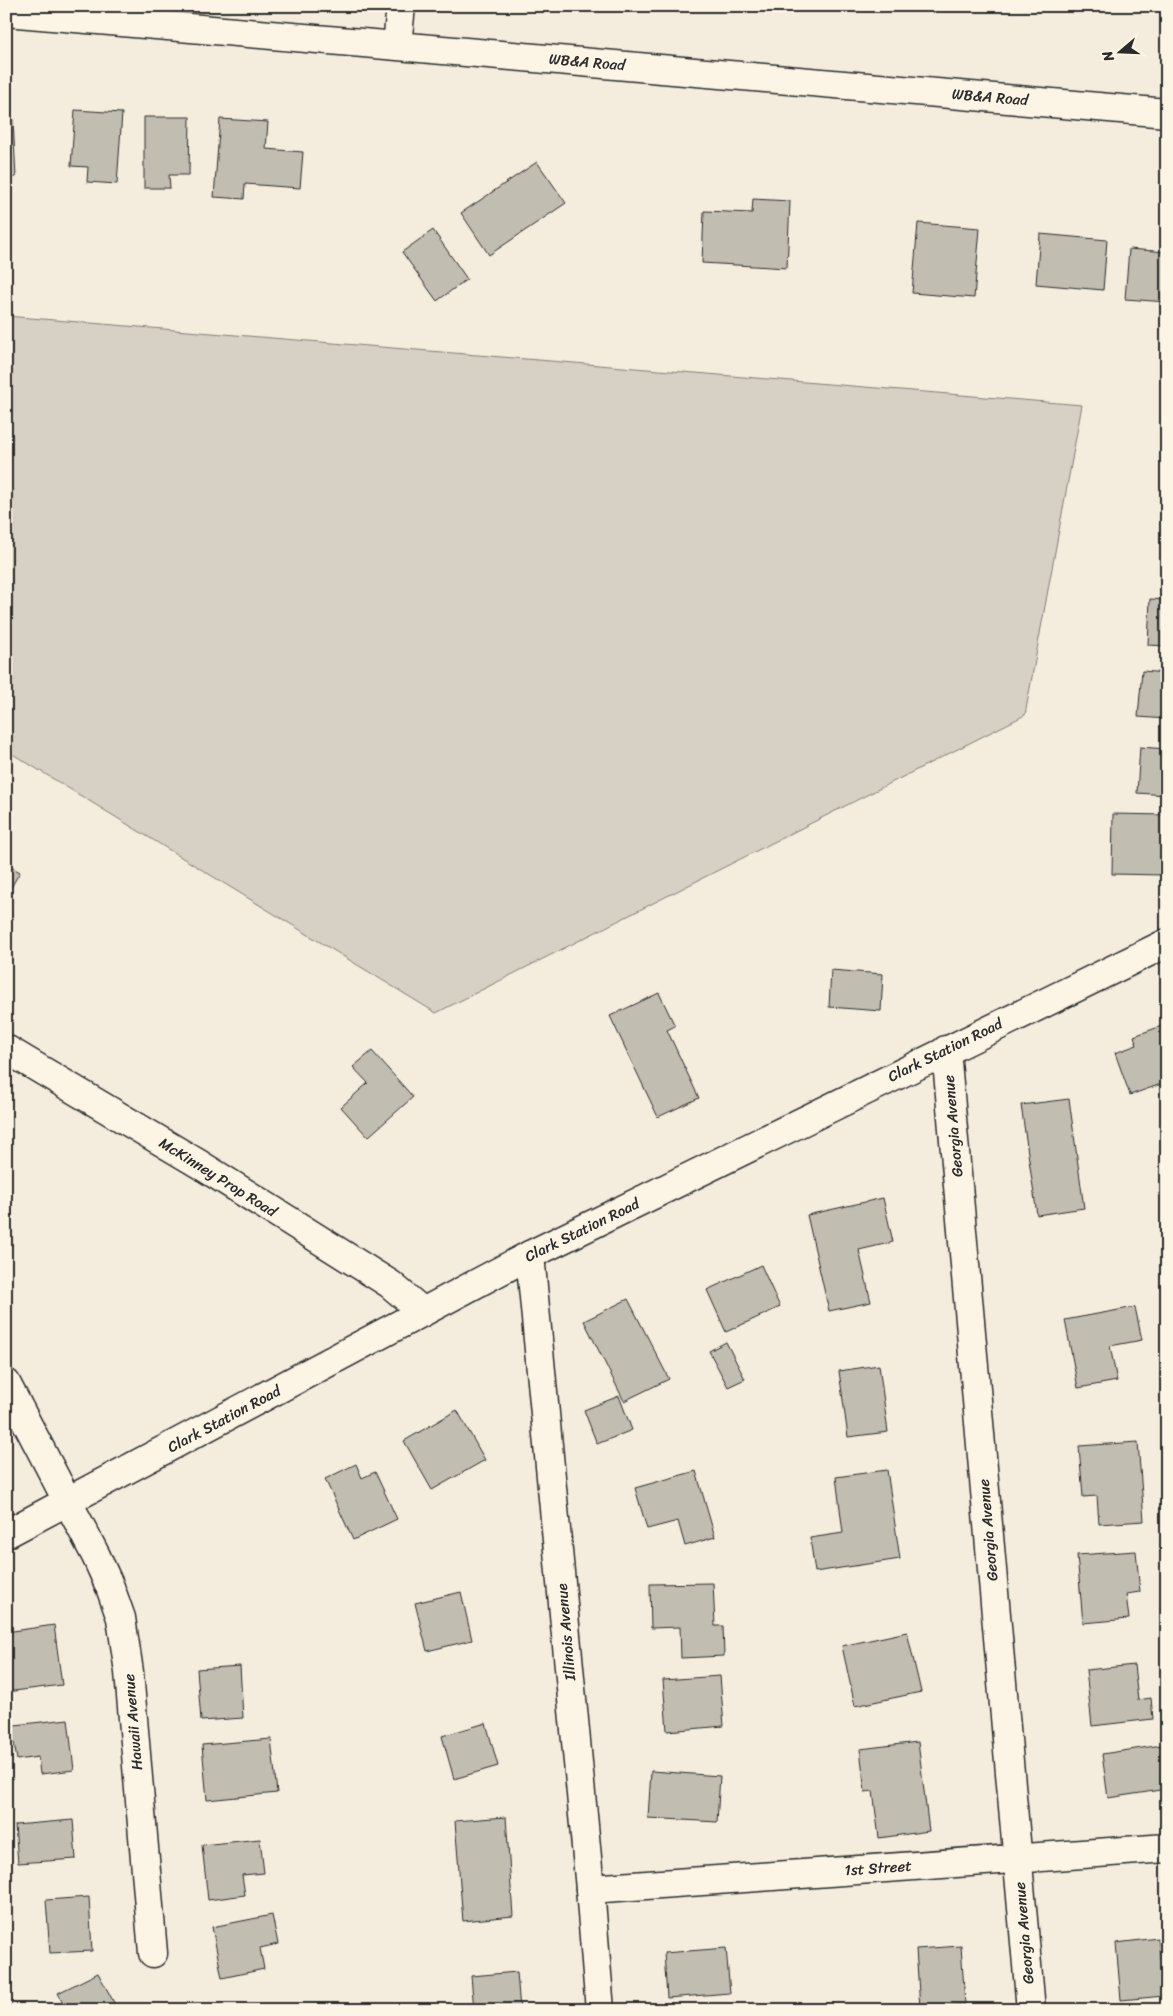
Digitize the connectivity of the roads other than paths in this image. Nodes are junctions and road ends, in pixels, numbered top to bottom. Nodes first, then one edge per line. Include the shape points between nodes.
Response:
1 (401, 6) edge
2 (6, 12) edge
3 (396, 46) junction
4 (1167, 113) edge
5 (1167, 943) edge
6 (6, 1049) edge
7 (946, 1050) junction
8 (530, 1255) junction
9 (423, 1312) junction
10 (6, 1383) edge
11 (68, 1502) junction
12 (6, 1534) edge
13 (1167, 1848) edge
14 (1017, 1858) junction
15 (590, 1889) junction
16 (154, 1953) dead end
17 (600, 2010) edge
18 (1030, 2010) edge

1 - 3 street
2 - 3 street, WB&A Road
3 - 4 street, WB&A Road
5 - 7 street, Clark Station Road
6 - 9 street, McKinney Prop Road via 390,1284
7 - 8 street, Clark Station Road
7 - 14 street, Georgia Avenue
8 - 9 street, Clark Station Road
8 - 15 street, Illinois Avenue
9 - 11 street, Clark Station Road
10 - 11 street, Hawaii Avenue
11 - 12 street, Clark Station Road
11 - 16 street, Hawaii Avenue via 107,1579 121,1618
13 - 14 street, 1st Street
14 - 15 street, 1st Street
14 - 18 street, Georgia Avenue
15 - 17 street, Illinois Avenue

